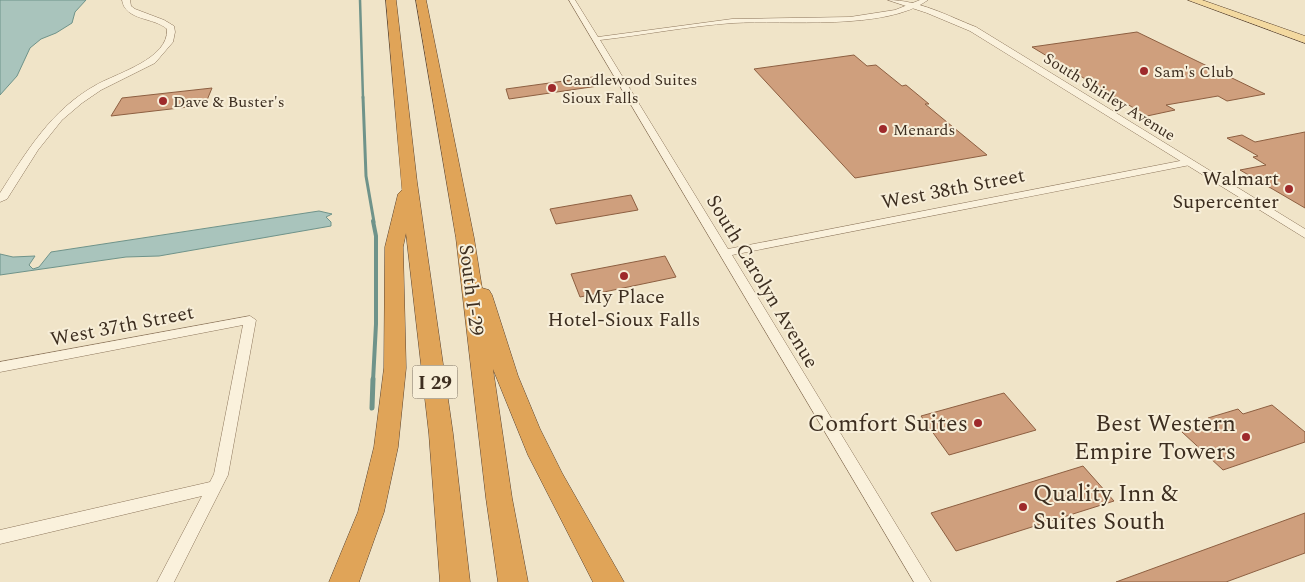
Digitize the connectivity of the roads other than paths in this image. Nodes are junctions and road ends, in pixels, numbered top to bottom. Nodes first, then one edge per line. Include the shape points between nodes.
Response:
1 (126, 0) edge
2 (391, 0) edge
3 (421, 0) edge
4 (572, 0) edge
5 (892, 0) edge
6 (925, 0) edge
7 (1193, 0) edge
8 (912, 6) junction
9 (595, 39) junction
10 (1305, 40) edge
11 (1190, 162) junction
12 (409, 182) junction
13 (1, 198) edge
14 (1305, 234) edge
15 (465, 238) junction
16 (725, 253) junction
17 (0, 367) edge
18 (215, 487) junction
19 (0, 537) edge
20 (165, 582) edge
21 (344, 582) edge
22 (455, 582) edge
23 (513, 582) edge
24 (608, 582) edge
25 (923, 582) edge

1 - 13 street via 125,4 134,13 171,28 172,34 163,49 152,60 93,91 63,114 48,130
2 - 12 highway, I 29
3 - 15 highway, South I-29 / I 29
4 - 9 street, South Carolyn Avenue
5 - 8 street, South Shirley Avenue
6 - 8 street
7 - 10 main road
8 - 9 street via 887,14 850,19 732,21
8 - 11 street, South Shirley Avenue via 973,29
9 - 16 street, South Carolyn Avenue
11 - 14 street, South Shirley Avenue
11 - 16 street, West 38th Street
12 - 21 highway via 394,247 395,368 386,447 371,512
12 - 22 highway, I 29 via 441,434
15 - 23 highway, South I-29 / I 29
15 - 24 highway via 507,376 522,413 566,507
16 - 25 street, South Carolyn Avenue
17 - 18 street, West 37th Street via 250,320 223,468
18 - 19 street
18 - 20 street

